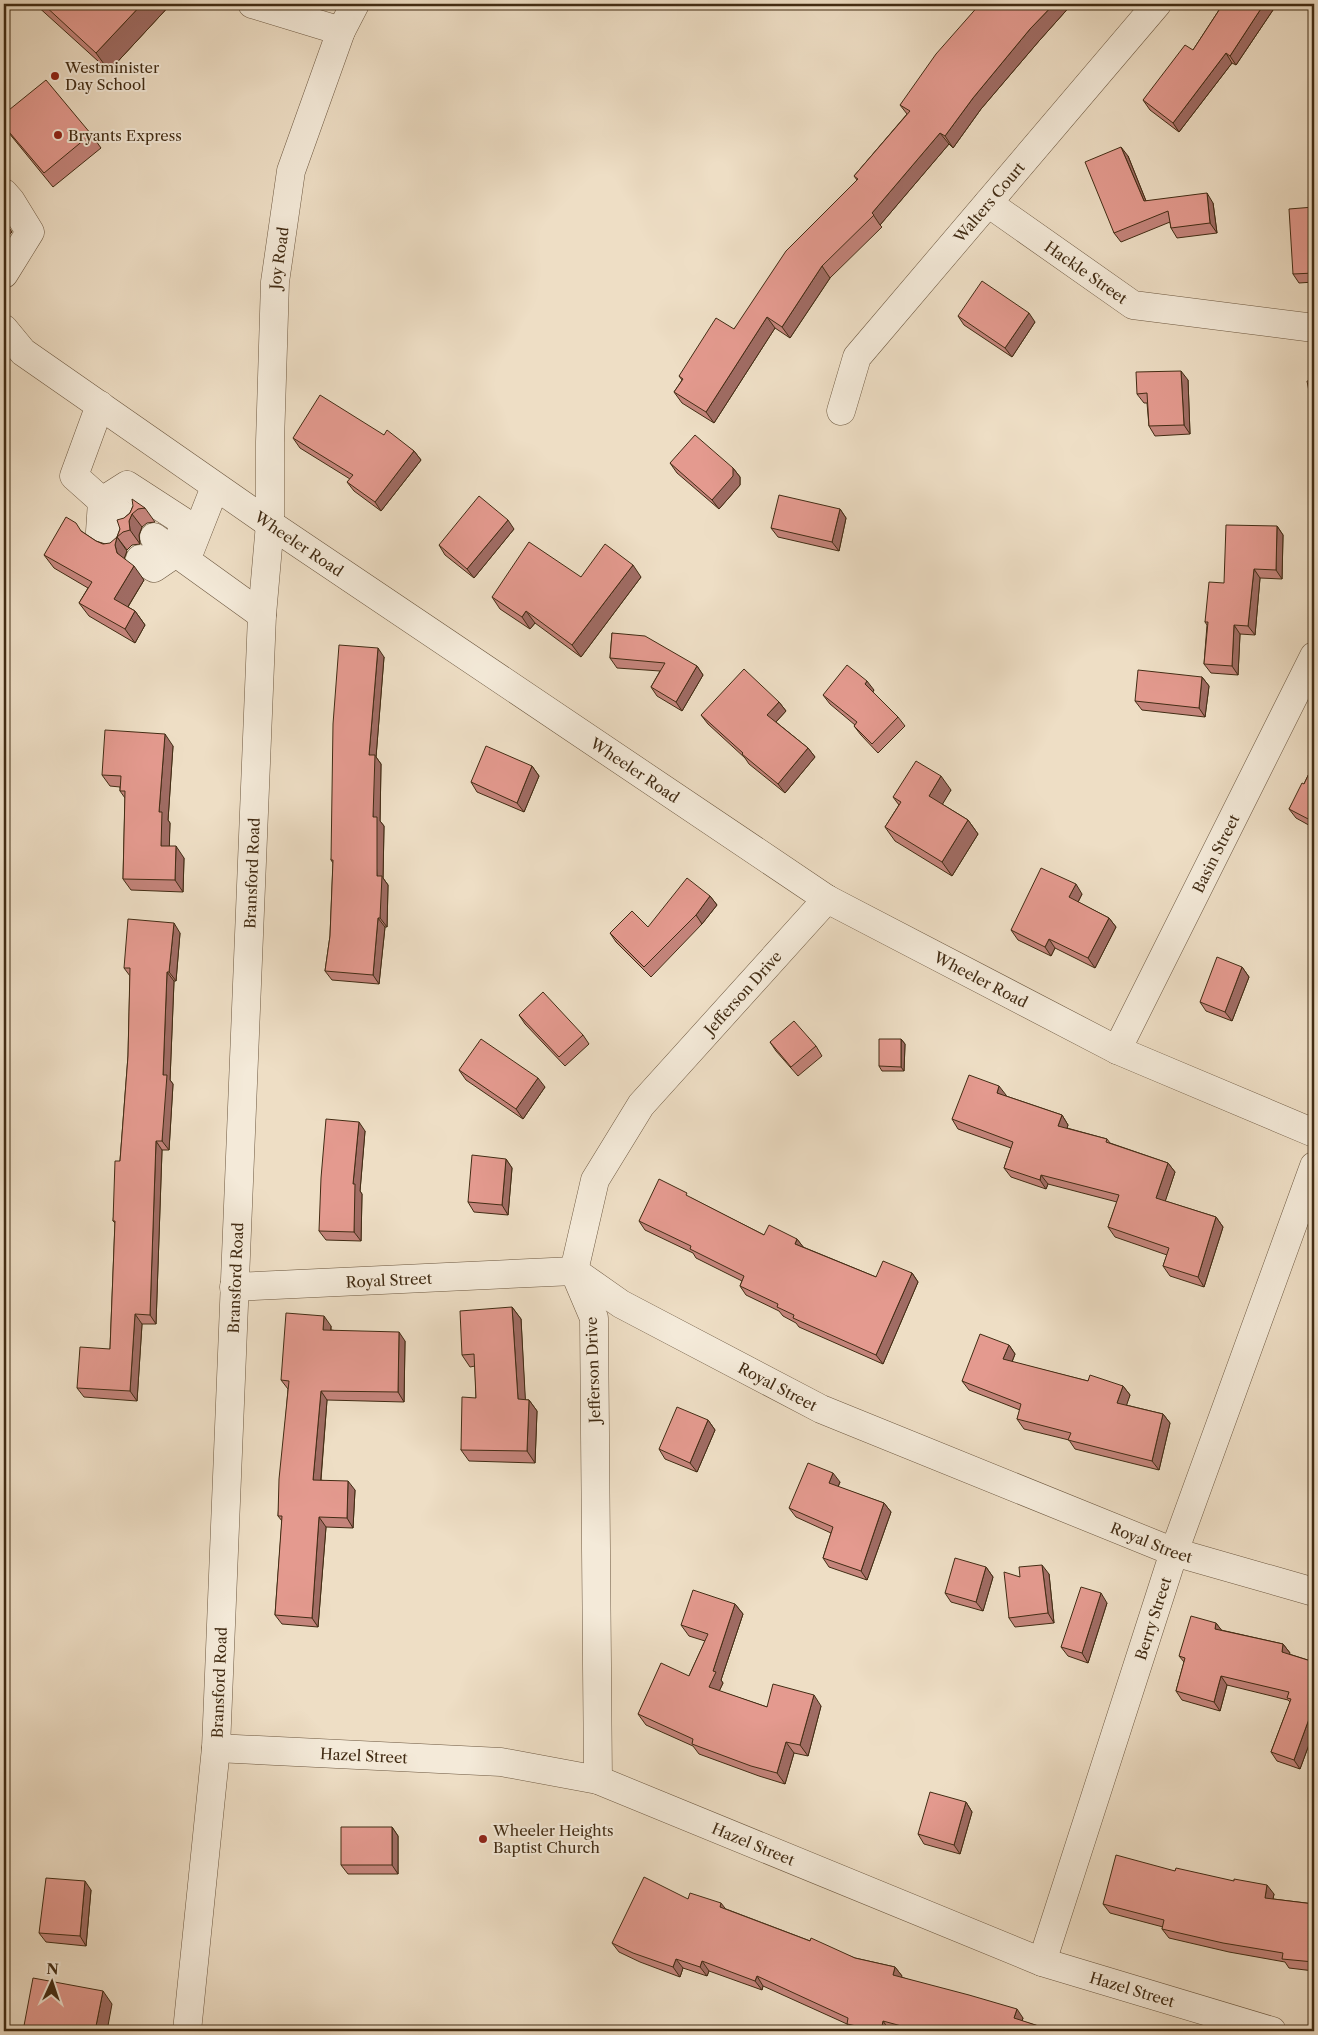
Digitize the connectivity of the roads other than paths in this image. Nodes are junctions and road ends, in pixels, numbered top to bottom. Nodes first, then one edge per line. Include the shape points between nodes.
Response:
1 (252, 4) edge
2 (355, 4) edge
3 (1157, 4) edge
4 (341, 31) junction
5 (4, 193) edge
6 (988, 203) junction
7 (4, 274) edge
8 (1314, 328) edge
9 (4, 329) edge
10 (100, 405) junction
11 (841, 412) dead end
12 (215, 486) junction
13 (102, 501) junction
14 (127, 518) edge
15 (270, 524) junction
16 (114, 542) edge
17 (147, 548) dead end
18 (181, 557) junction
19 (262, 615) junction
20 (1314, 656) edge
21 (827, 899) junction
22 (1117, 1050) junction
23 (1314, 1133) edge
24 (1314, 1166) edge
25 (574, 1271) junction
26 (234, 1287) junction
27 (1174, 1552) junction
28 (1314, 1592) edge
29 (216, 1748) junction
30 (598, 1780) junction
31 (1042, 1962) junction
32 (187, 2031) edge
33 (1272, 2031) edge

1 - 4 street
2 - 4 street, Joy Road
3 - 6 street, Walters Court
4 - 15 street, Joy Road via 291,172 280,245 275,282
5 - 7 street via 30,232
6 - 8 street, Hackle Street via 1133,305
6 - 11 street, Walters Court via 857,357
9 - 10 street, Wheeler Road via 24,352
10 - 12 street, Wheeler Road
10 - 13 street via 74,476
12 - 15 street, Wheeler Road
12 - 18 street
13 - 14 street
13 - 16 street via 100,532
13 - 18 street via 128,485 184,522
15 - 19 street, Bransford Road
15 - 21 street, Wheeler Road
17 - 18 street
18 - 19 street
19 - 26 street, Bransford Road
20 - 22 street, Basin Street
21 - 22 street, Wheeler Road
21 - 25 street, Jefferson Drive via 641,1105 595,1180
22 - 23 street, Wheeler Road
24 - 27 street, Berry Street
25 - 26 street, Royal Street
25 - 27 street, Royal Street via 621,1304 821,1409
25 - 30 street, Jefferson Drive via 594,1318
26 - 29 street, Bransford Road
27 - 28 street, Royal Street
27 - 31 street, Berry Street
29 - 30 street, Hazel Street via 502,1762
29 - 32 street, Bransford Road
30 - 31 street, Hazel Street
31 - 33 street, Hazel Street

